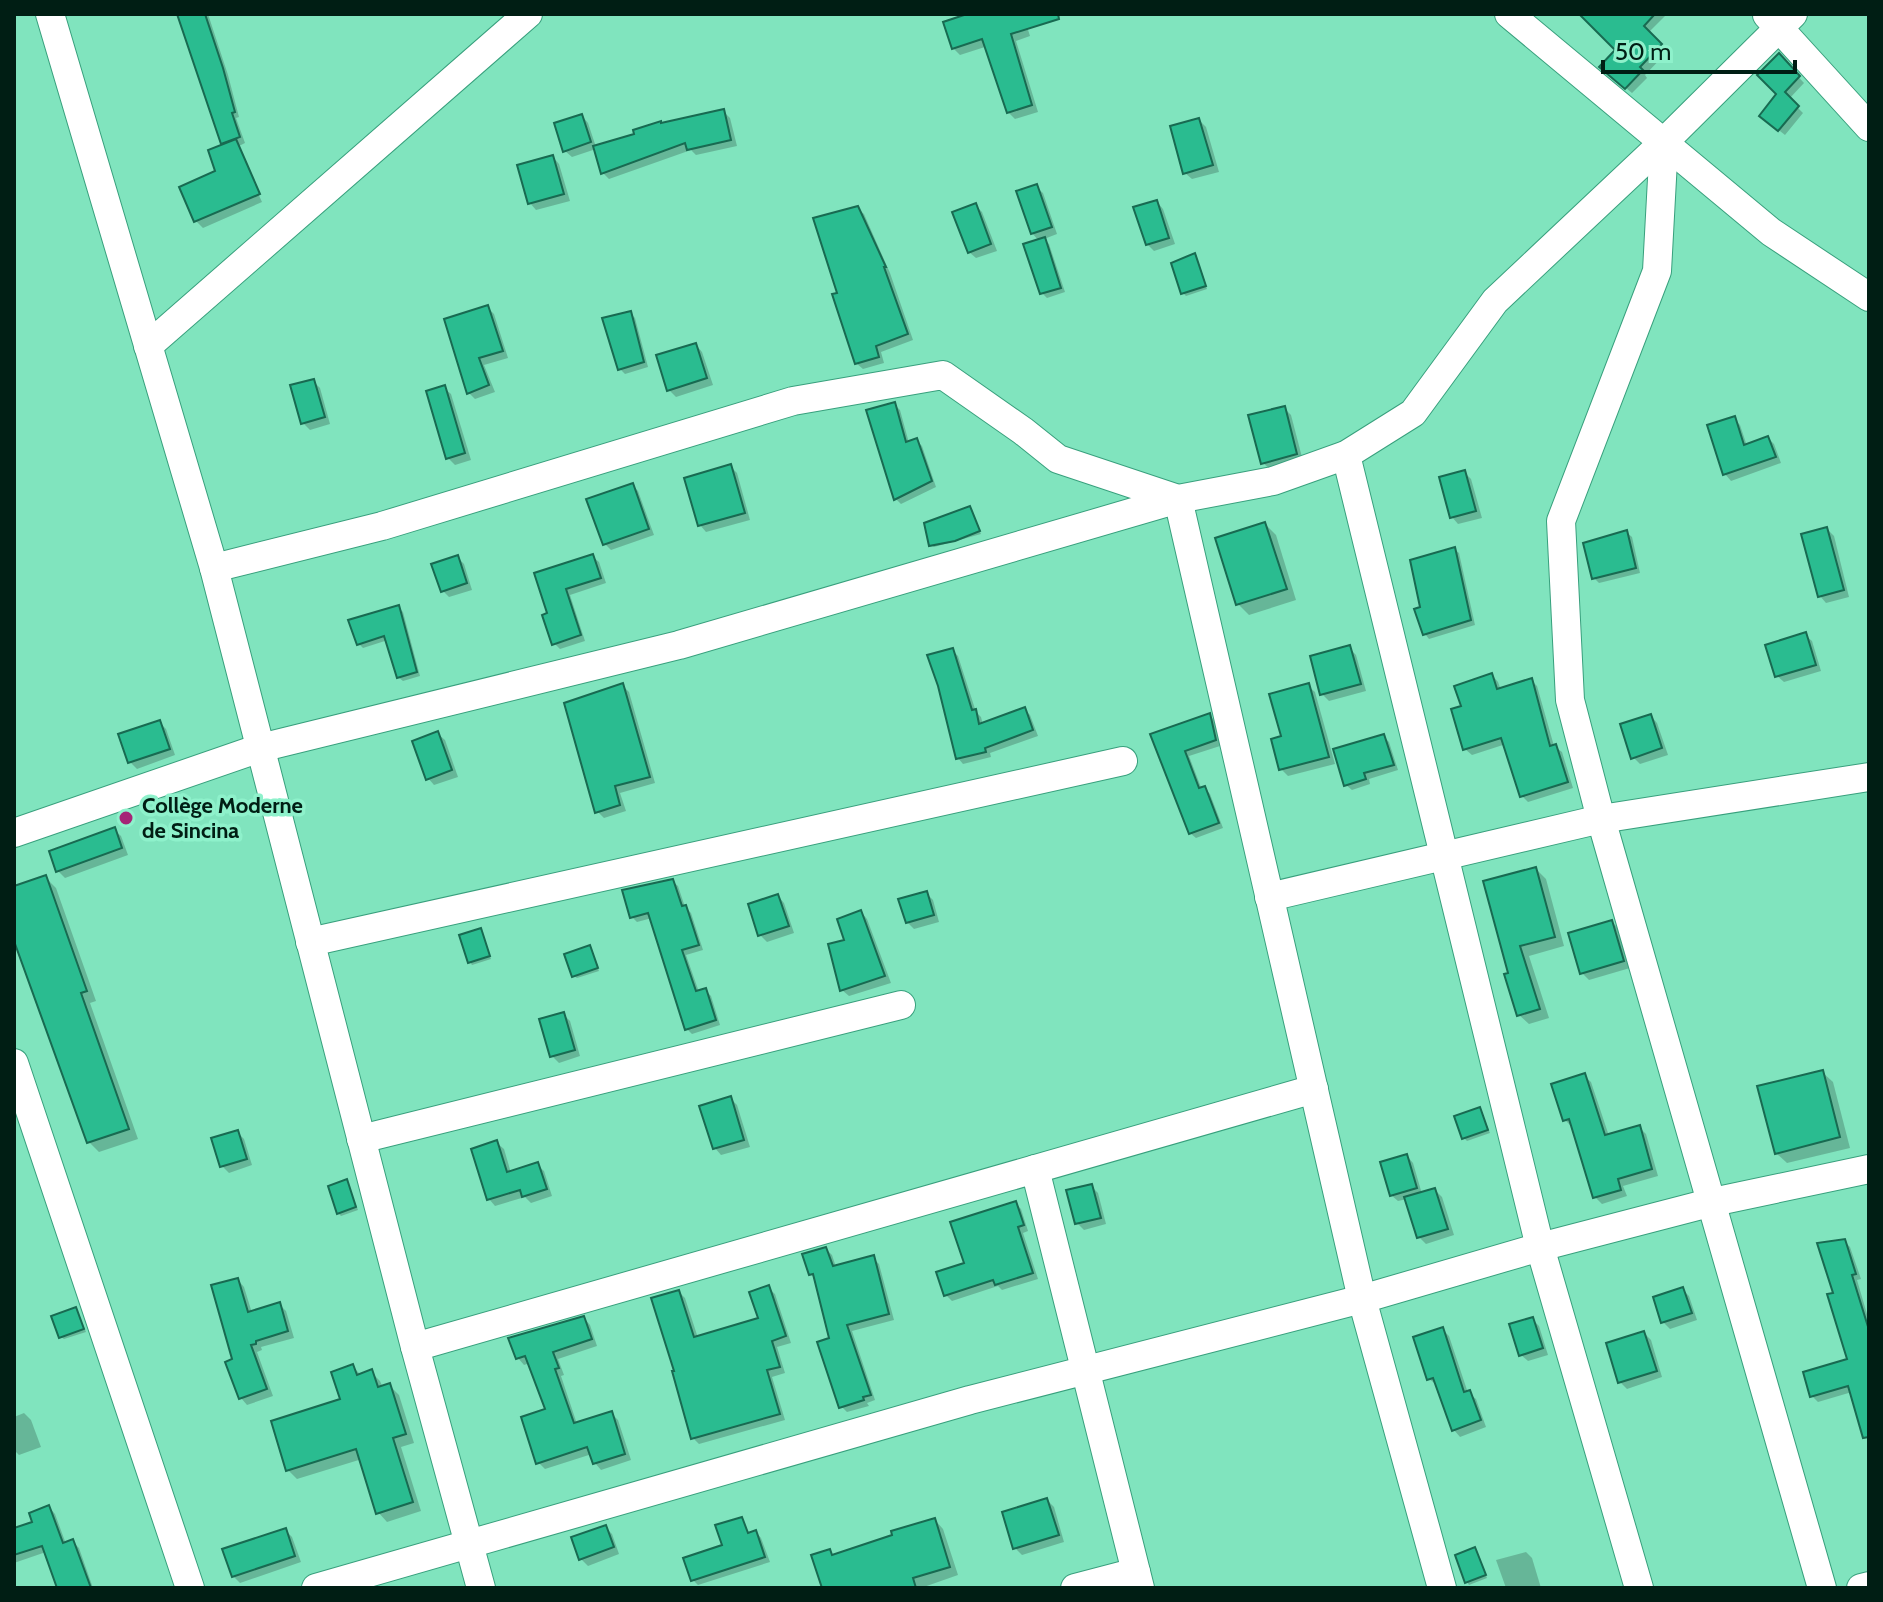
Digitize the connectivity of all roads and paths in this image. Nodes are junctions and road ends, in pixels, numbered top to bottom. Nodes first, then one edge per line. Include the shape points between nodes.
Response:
1 (50, 14) edge
2 (528, 14) edge
3 (1509, 14) edge
4 (1780, 19) edge
5 (1869, 127) edge
6 (1664, 142) junction
7 (1869, 297) edge
8 (148, 346) junction
9 (1346, 455) junction
10 (1178, 499) junction
11 (214, 568) junction
12 (260, 748) junction
13 (1123, 761) dead end
14 (1869, 777) edge
15 (1601, 819) junction
16 (14, 833) edge
17 (1444, 857) junction
18 (1269, 897) junction
19 (310, 942) junction
20 (901, 1005) dead end
21 (14, 1063) edge
22 (1314, 1089) junction
23 (361, 1139) junction
24 (1035, 1169) junction
25 (1869, 1169) edge
26 (1713, 1202) junction
27 (1540, 1247) junction
28 (1362, 1299) junction
29 (415, 1347) junction
30 (1085, 1370) junction
31 (469, 1544) junction
32 (1138, 1580) edge
33 (1869, 1586) edge
34 (190, 1588) edge
35 (316, 1588) edge
36 (481, 1588) edge
37 (1075, 1588) edge
38 (1442, 1588) edge
39 (1639, 1588) edge
40 (1822, 1588) edge
41 (1861, 1588) edge

1 - 8 street
2 - 8 street
3 - 6 street
4 - 5 street
4 - 6 street
6 - 7 street via 1771,232
6 - 9 street via 1495,301 1413,413
6 - 15 street via 1657,271 1561,521 1570,700
8 - 11 street
9 - 10 street via 1273,481
9 - 17 street
10 - 11 street via 1058,459 943,375 793,401 382,526
10 - 12 street via 679,645
10 - 18 street
11 - 12 street
12 - 16 street
12 - 19 street
13 - 19 street
14 - 15 street
15 - 17 street
15 - 26 street
17 - 18 street
17 - 27 street
18 - 22 street
19 - 23 street
20 - 23 street
21 - 34 street
22 - 24 street
22 - 28 street
23 - 29 street
24 - 29 street
24 - 30 street
25 - 26 street
26 - 27 street
26 - 40 street
27 - 28 street
27 - 39 street
28 - 30 street
28 - 38 street
29 - 31 street
30 - 31 street
30 - 32 street
31 - 35 street
31 - 36 street
32 - 37 street
33 - 41 street

